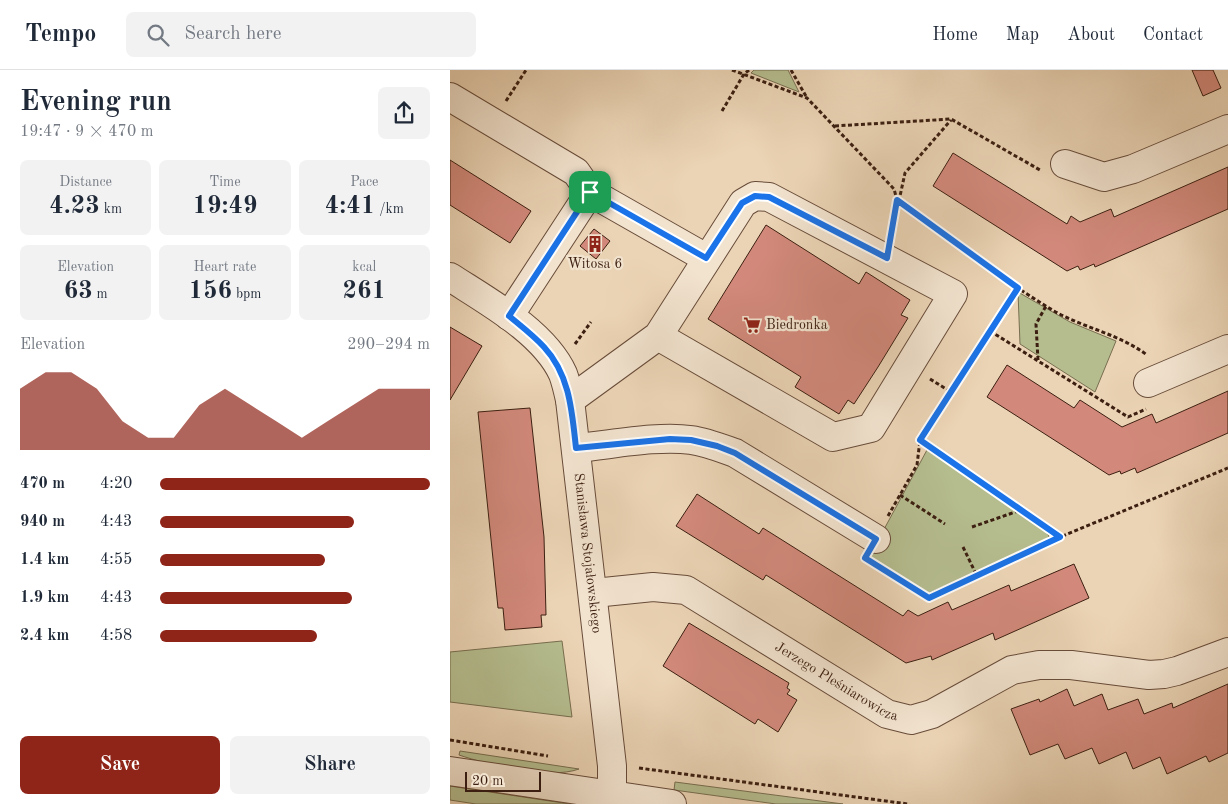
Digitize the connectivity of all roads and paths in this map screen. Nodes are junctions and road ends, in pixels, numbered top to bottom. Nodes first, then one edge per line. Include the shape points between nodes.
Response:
1 (526, 70) edge
2 (732, 70) edge
3 (749, 70) edge
4 (792, 70) edge
5 (744, 74) junction
6 (450, 97) edge
7 (807, 98) junction
8 (722, 111) dead end
9 (951, 119) junction
10 (493, 122) junction
11 (834, 126) junction
12 (1228, 128) edge
13 (1065, 164) joint
14 (590, 192) junction
15 (897, 200) junction
16 (706, 258) junction
17 (887, 258) junction
18 (450, 277) edge
19 (1018, 288) junction
20 (1046, 306) junction
21 (509, 316) junction
22 (990, 331) junction
23 (658, 336) junction
24 (1228, 349) edge
25 (1038, 360) junction
26 (934, 382) dead end
27 (1156, 388) junction
28 (951, 392) junction
29 (570, 400) junction
30 (920, 440) junction
31 (576, 448) junction
32 (1228, 468) edge
33 (900, 495) junction
34 (1020, 510) junction
35 (945, 524) dead end
36 (972, 527) dead end
37 (1060, 537) junction
38 (876, 539) junction
39 (963, 547) dead end
40 (977, 576) junction
41 (594, 593) junction
42 (1228, 652) edge
43 (450, 740) edge
44 (548, 756) dead end
45 (636, 768) dead end
46 (450, 771) edge
47 (613, 799) edge
48 (672, 804) edge
49 (908, 804) edge

1 - 10 path
2 - 5 path
3 - 5 path
4 - 7 path
5 - 7 path
5 - 8 path
6 - 10 street
7 - 11 path
9 - 11 path
9 - 13 path via 1052,176
9 - 15 path via 905,173
10 - 14 street via 576,172
11 - 15 path via 894,189
12 - 13 street via 1133,169 1104,177
14 - 16 street
14 - 21 street
15 - 17 path
15 - 19 path
16 - 17 street via 742,203 755,196 769,197
16 - 23 street
17 - 23 street via 953,294 871,428 833,437
18 - 21 street, Stanisława Stojałowskiego
19 - 20 path
19 - 22 path
20 - 25 path via 1036,324
20 - 27 path via 1094,330 1133,344
21 - 29 street, Stanisława Stojałowskiego via 544,346 555,361 563,374
22 - 25 path
22 - 28 path
23 - 29 street
24 - 27 street
25 - 27 path via 1128,417
26 - 28 path
28 - 30 path
29 - 31 street, Stanisława Stojałowskiego
30 - 33 path via 917,466
30 - 34 path
31 - 38 street via 670,439 717,446 735,453
31 - 41 street, Stanisława Stojałowskiego
32 - 37 path
33 - 35 path
33 - 38 path
34 - 36 path
34 - 37 path
37 - 40 path
38 - 40 path via 865,558 929,598
39 - 40 path
41 - 42 street, Jerzego Pleśniarowicza via 653,587 686,590 887,714 911,720 932,714 1012,670 1039,665 1071,665 1164,674
41 - 47 street, Stanisława Stojałowskiego
43 - 44 path
45 - 49 path
46 - 47 street
47 - 48 street

